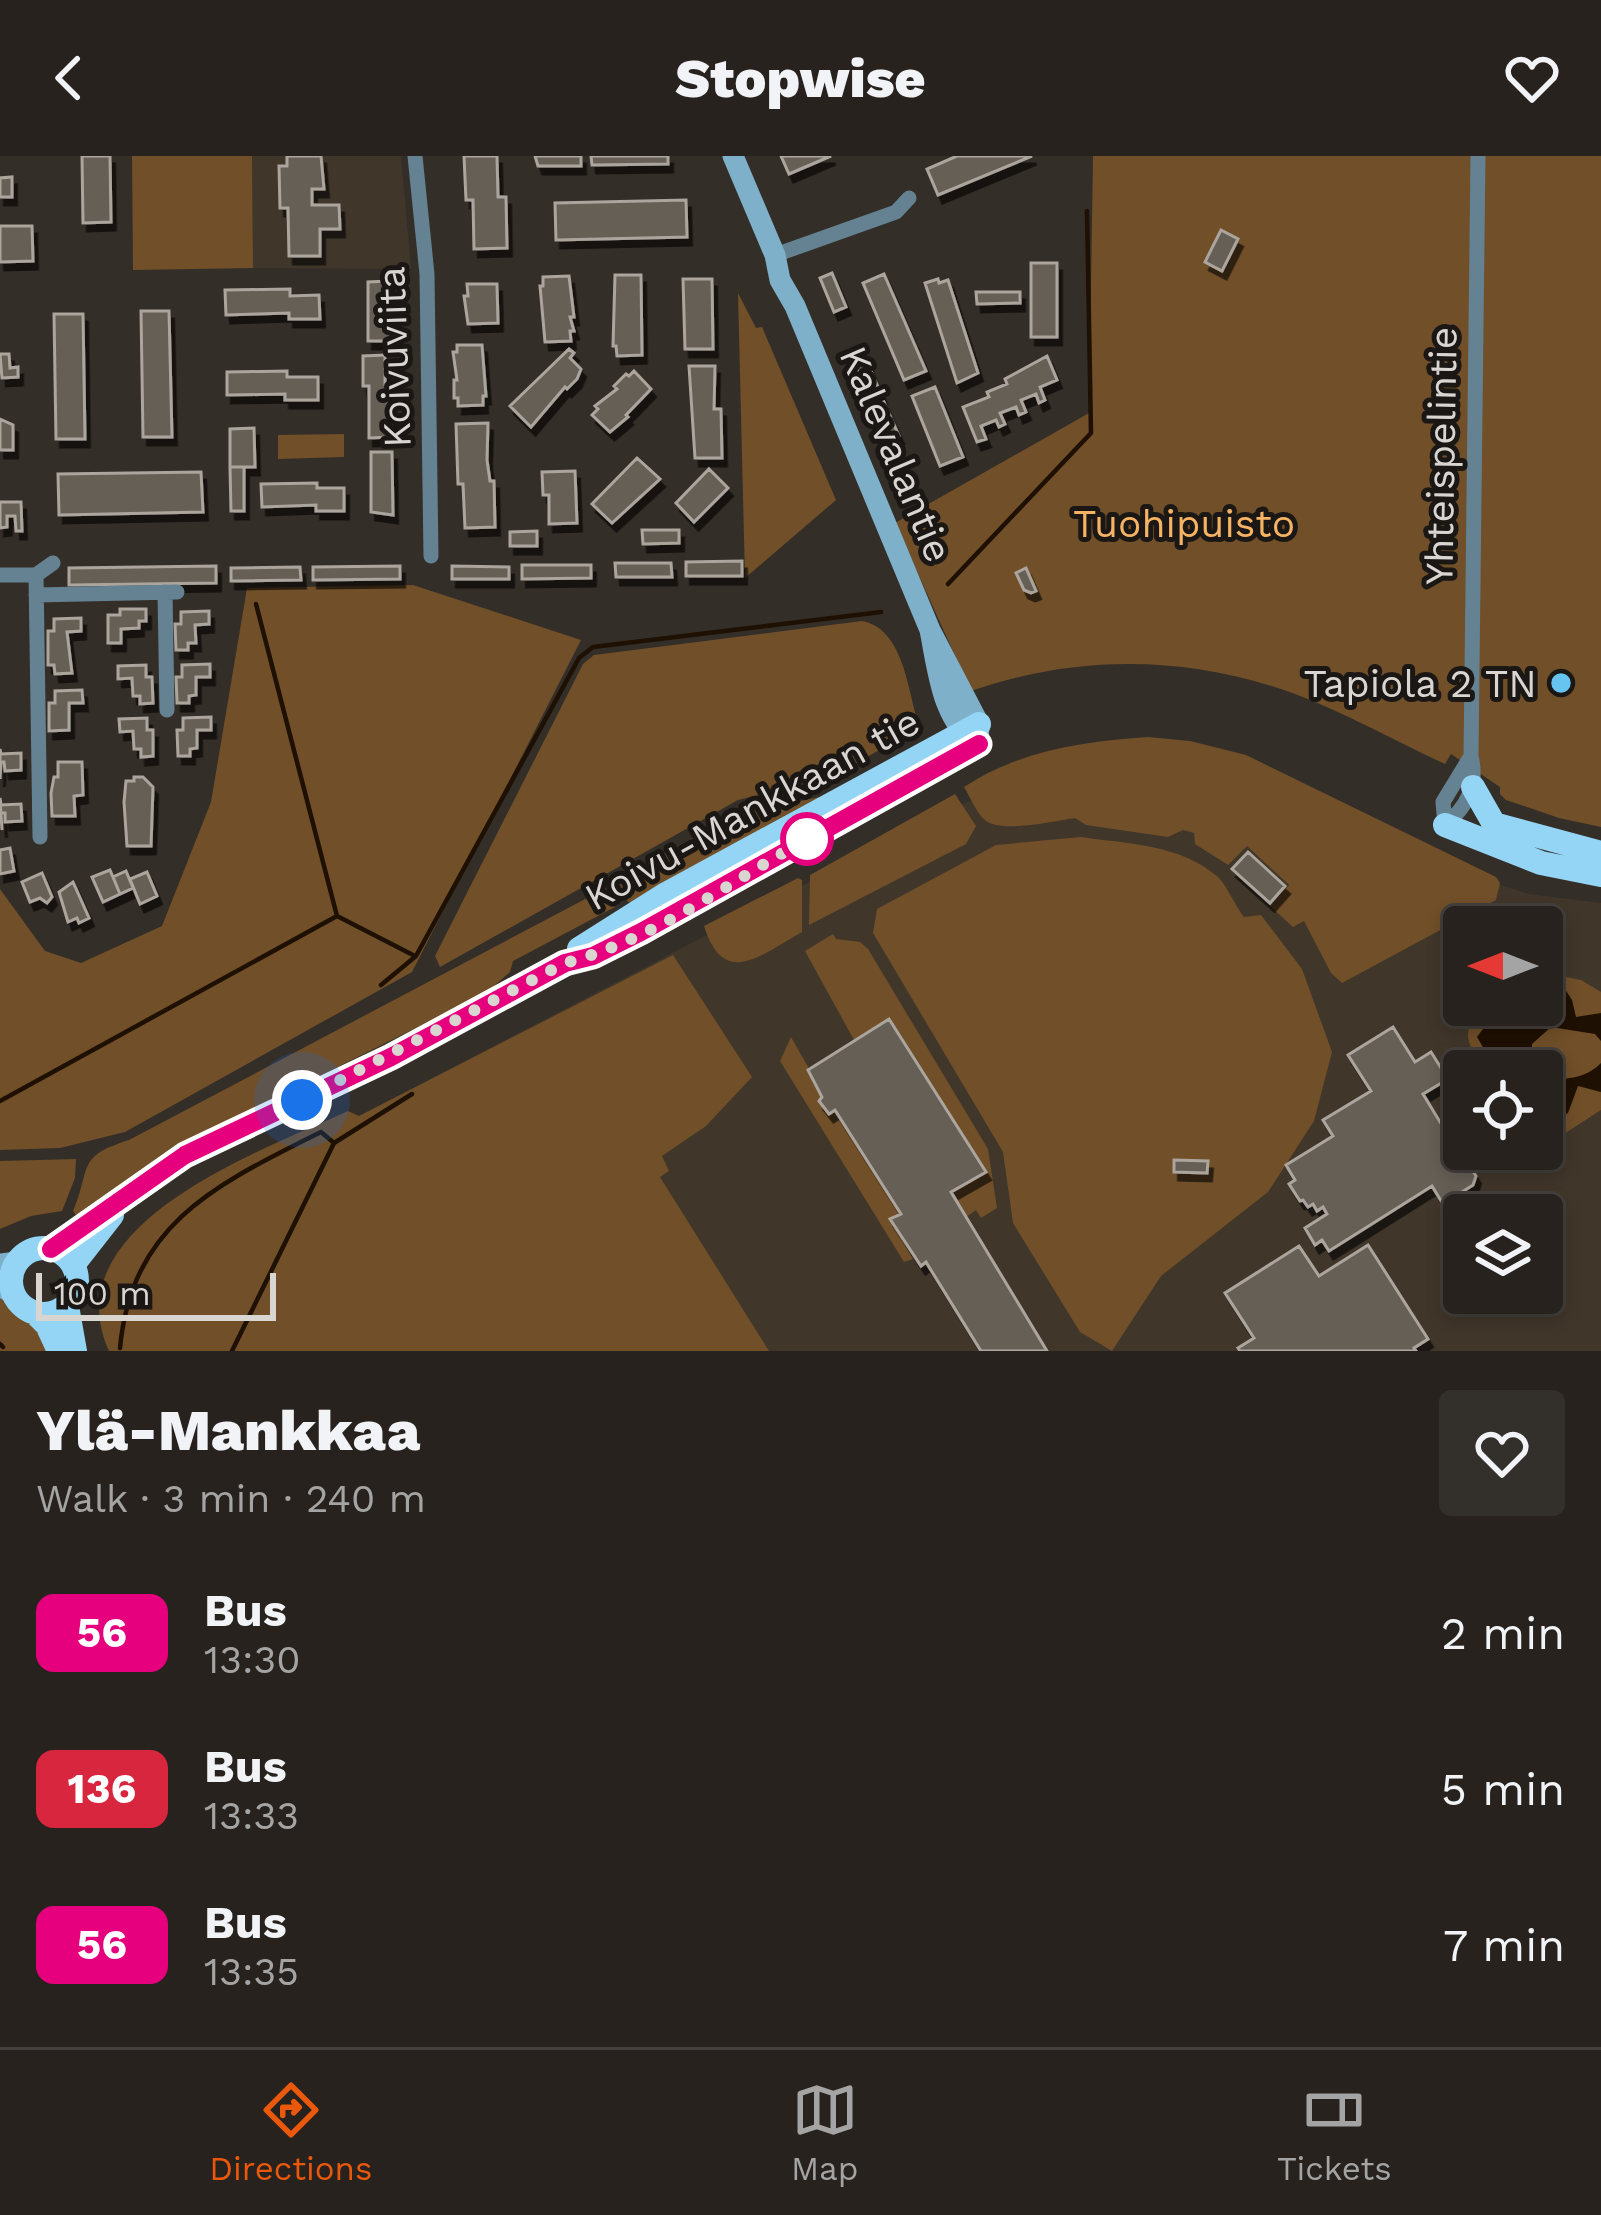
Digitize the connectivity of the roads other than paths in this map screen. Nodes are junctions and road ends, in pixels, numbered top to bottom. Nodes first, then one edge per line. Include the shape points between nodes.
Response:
1 (415, 156) edge
2 (733, 156) edge
3 (1478, 156) edge
4 (910, 198) dead end
5 (775, 255) junction
6 (431, 556) dead end
7 (53, 563) dead end
8 (36, 574) junction
9 (0, 575) edge
10 (36, 595) junction
11 (167, 710) dead end
12 (973, 734) joint
13 (1471, 756) junction
14 (1472, 787) junction
15 (1445, 825) junction
16 (40, 837) dead end
17 (1601, 854) edge
18 (1601, 875) edge
19 (121, 1202) junction
20 (51, 1249) junction
21 (8, 1263) edge
22 (73, 1265) junction
23 (6, 1290) edge
24 (67, 1306) junction
25 (36, 1314) junction
26 (59, 1351) edge
27 (75, 1351) edge

1 - 6 street, Koivuviita via 427,274
2 - 5 main road, Kalevalantie
3 - 13 street, Yhteispelintie
4 - 5 street via 896,212
5 - 12 main road, Kalevalantie
7 - 8 street
8 - 9 street
8 - 10 street
10 - 11 street via 171,592
10 - 16 street
12 - 19 main road, Koivu-Mankkaan tie via 648,904 565,963 391,1057 185,1155
13 - 14 street, Yhteispelintie
13 - 15 street, Yhteispelintie via 1443,802
14 - 15 street
14 - 17 main road via 1494,824
15 - 18 main road via 1541,863
19 - 20 main road, Koivu-Mankkaan tie
19 - 22 main road, Koivu-Mankkaan tie
20 - 21 main road
20 - 22 main road
21 - 23 main road
22 - 24 main road via 77,1286
23 - 25 main road
24 - 25 main road
24 - 27 main road
25 - 26 main road

